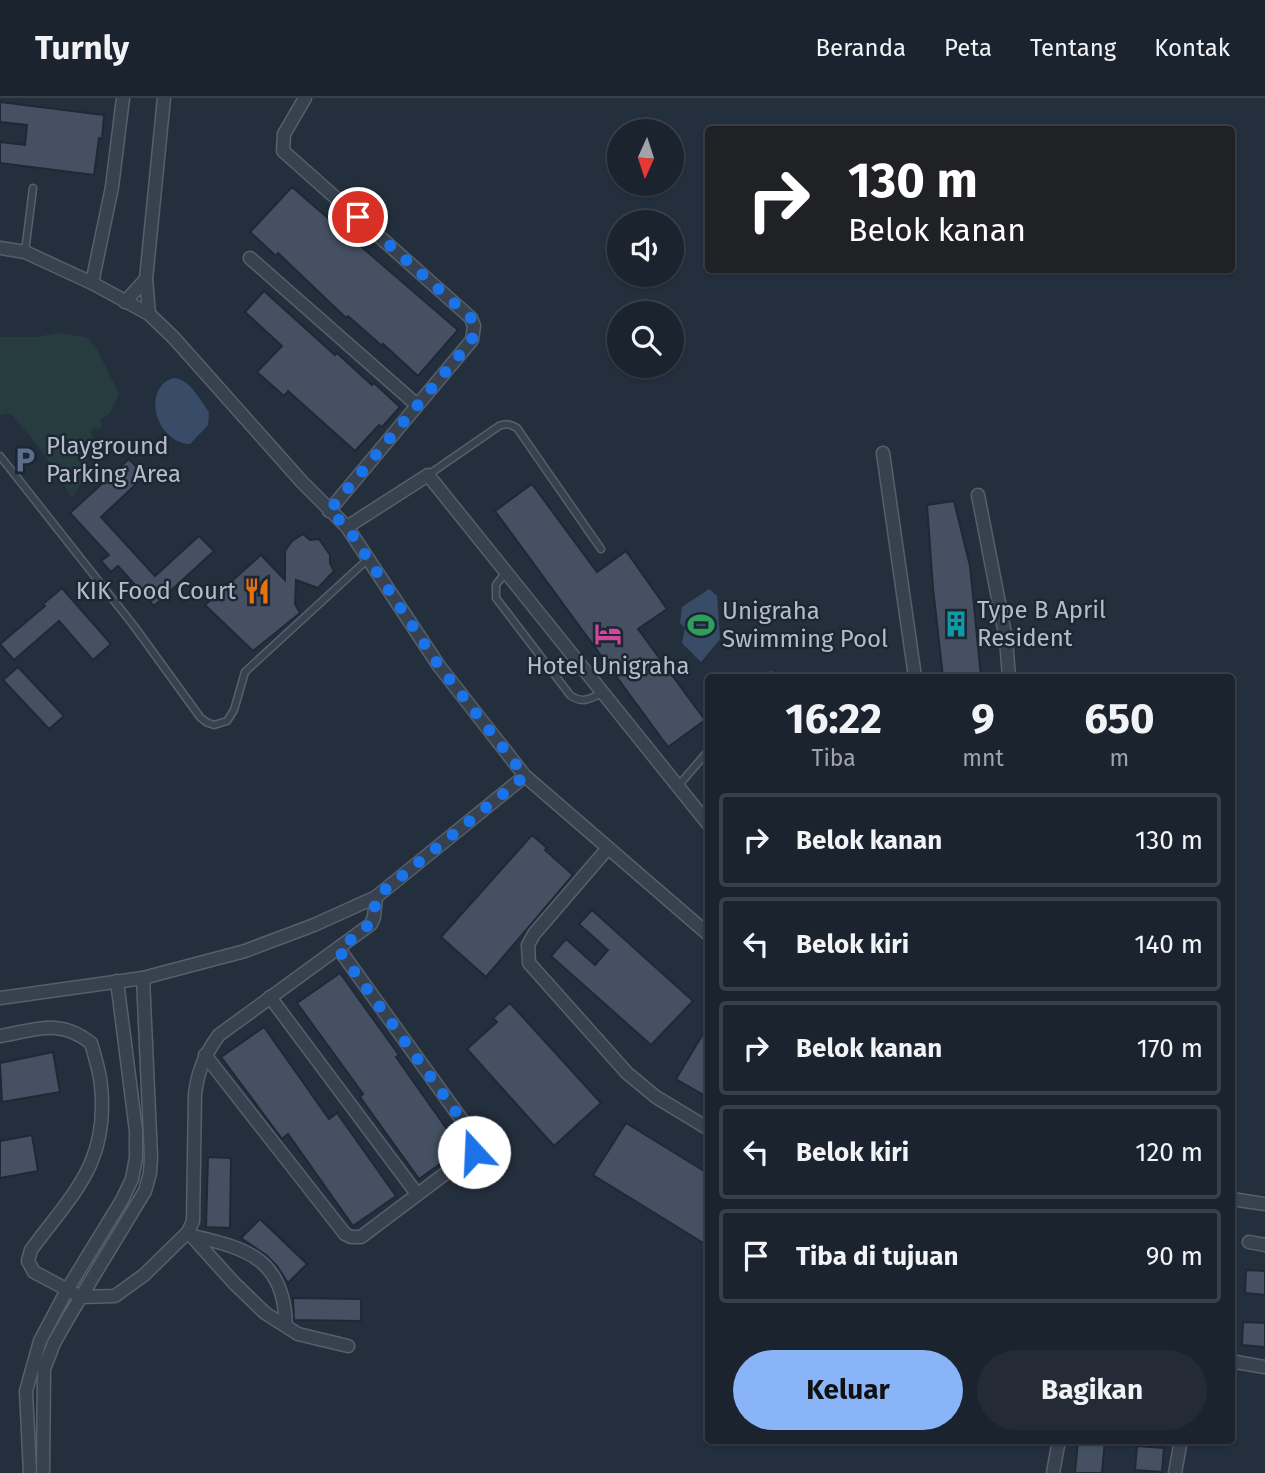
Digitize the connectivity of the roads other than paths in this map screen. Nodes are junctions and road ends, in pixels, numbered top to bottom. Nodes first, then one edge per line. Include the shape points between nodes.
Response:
1 (120, 98) edge
2 (164, 98) edge
3 (305, 98) edge
4 (33, 188) dead end
5 (0, 247) edge
6 (25, 252) junction
7 (250, 258) dead end
8 (146, 279) junction
9 (92, 283) junction
10 (125, 302) junction
11 (149, 314) junction
12 (417, 405) junction
13 (883, 453) dead end
14 (0, 456) edge
15 (428, 475) junction
16 (978, 495) dead end
17 (329, 511) junction
18 (347, 527) junction
19 (601, 549) dead end
20 (368, 559) junction
21 (505, 573) junction
22 (915, 674) edge
23 (1009, 674) edge
24 (602, 693) junction
25 (705, 755) edge
26 (525, 776) junction
27 (678, 786) junction
28 (705, 820) edge
29 (608, 848) junction
30 (376, 897) junction
31 (705, 932) edge
32 (338, 949) junction
33 (143, 978) junction
34 (117, 981) junction
35 (270, 997) junction
36 (0, 998) edge
37 (0, 1036) edge
38 (205, 1055) junction
39 (705, 1127) edge
40 (417, 1194) junction
41 (1235, 1199) edge
42 (1265, 1204) edge
43 (191, 1234) junction
44 (1249, 1242) dead end
45 (1265, 1245) edge
46 (67, 1290) junction
47 (81, 1297) junction
48 (286, 1326) junction
49 (348, 1346) dead end
50 (1236, 1362) dead end
51 (1265, 1367) edge
52 (1058, 1444) edge
53 (1180, 1444) edge
54 (30, 1473) edge
55 (43, 1473) edge
56 (1053, 1473) edge
57 (1175, 1473) edge

1 - 9 street via 111,187
2 - 8 street
3 - 12 street via 285,134 284,151 471,318 474,326 472,340
4 - 6 lane
5 - 6 street
6 - 9 street
7 - 12 street
8 - 10 street
8 - 11 street
9 - 10 street
10 - 11 street
11 - 17 street
12 - 17 street
13 - 22 street
14 - 20 lane via 206,722 227,721 245,672
15 - 18 street
15 - 19 lane via 499,426 512,425
15 - 21 street
16 - 23 street
17 - 18 street
18 - 20 street
20 - 26 street via 439,666
21 - 24 street
21 - 24 lane via 496,585 496,598 570,695 588,701
24 - 27 street
25 - 27 lane
26 - 29 street
26 - 30 street
27 - 28 street
29 - 31 street
29 - 39 street via 534,934 528,945 529,963 627,1073
30 - 32 street via 371,925
30 - 33 street via 245,951
32 - 35 street
32 - 40 street via 472,1134 474,1152
33 - 34 street
33 - 47 street via 150,1173 145,1191
34 - 36 street
34 - 46 street via 136,1158 122,1200
35 - 38 street via 219,1035
35 - 40 street
37 - 46 street via 57,1026 92,1044 101,1086 99,1145 86,1177 31,1250 28,1261 34,1272
38 - 40 street via 345,1234 361,1237
38 - 43 street via 195,1094
41 - 42 street
43 - 47 street via 115,1296
43 - 48 street via 234,1283
43 - 48 street via 240,1247 278,1279
44 - 45 street
46 - 47 street
46 - 54 street via 40,1341 26,1391
47 - 55 street via 44,1369
48 - 49 street via 298,1334
50 - 51 street
52 - 56 street
53 - 57 street

